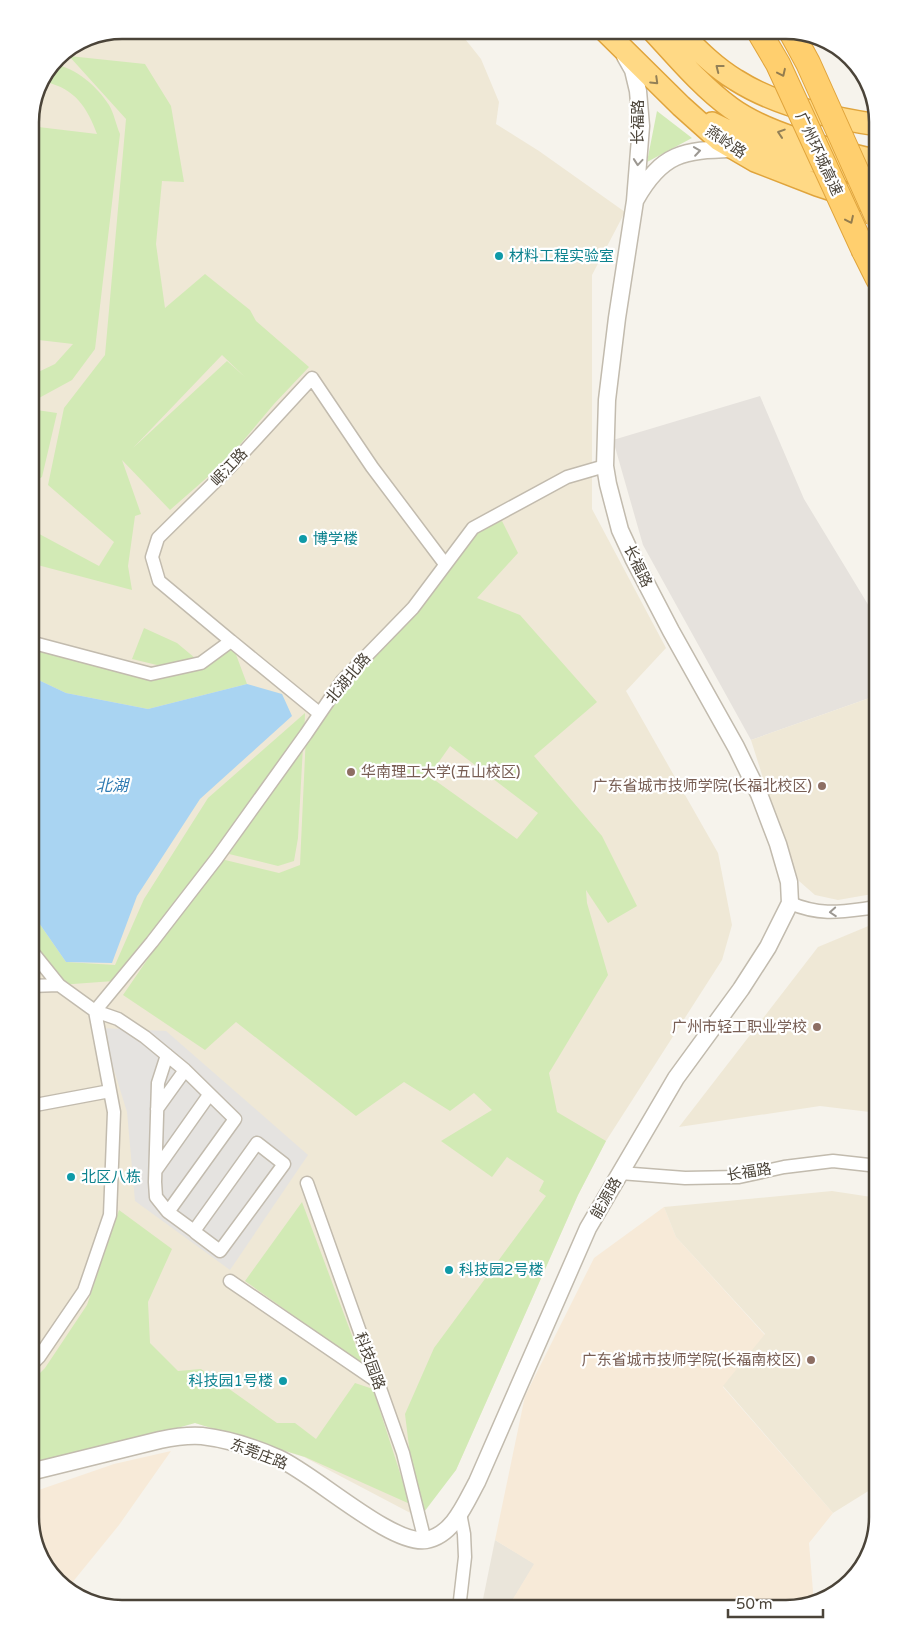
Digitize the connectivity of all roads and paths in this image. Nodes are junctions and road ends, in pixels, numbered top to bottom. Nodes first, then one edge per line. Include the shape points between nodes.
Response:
1 (612, 39) edge
2 (661, 39) edge
3 (688, 39) edge
4 (763, 39) edge
5 (795, 39) edge
6 (620, 47) junction
7 (681, 106) junction
8 (869, 123) edge
9 (733, 149) junction
10 (869, 158) edge
11 (869, 175) edge
12 (869, 199) edge
13 (635, 201) junction
14 (869, 203) edge
15 (869, 262) edge
16 (606, 466) junction
17 (152, 557) joint
18 (445, 564) junction
19 (231, 641) junction
20 (39, 644) edge
21 (319, 713) junction
22 (790, 904) junction
23 (869, 908) edge
24 (39, 960) edge
25 (59, 985) junction
26 (39, 986) edge
27 (95, 1011) junction
28 (167, 1055) junction
29 (185, 1070) junction
30 (110, 1091) junction
31 (209, 1095) junction
32 (39, 1104) edge
33 (157, 1109) junction
34 (869, 1165) edge
35 (155, 1170) junction
36 (620, 1173) junction
37 (307, 1184) dead end
38 (168, 1212) junction
39 (194, 1231) junction
40 (230, 1281) dead end
41 (39, 1357) edge
42 (378, 1382) junction
43 (39, 1470) edge
44 (460, 1514) junction
45 (425, 1540) junction
46 (461, 1600) edge

1 - 6 highway, 燕岭路
10 -> 2 highway, 燕岭路 via 753,122 712,93
8 -> 3 highway via 807,109 755,91 716,66
4 -> 15 highway, 广州环城高速, bridge via 778,64
5 - 12 highway, 广州环城高速, bridge
6 -> 7 highway, 燕岭路
6 -> 13 street, 长福路 via 633,70 641,109
7 - 9 highway, 燕岭路
7 - 11 highway via 762,144
13 -> 9 street, 长福路 via 646,181 675,156 690,151
9 - 14 highway, 燕岭路 via 755,161
13 - 16 street, 长福路 via 610,378
16 - 18 street, 北湖北路 via 567,477 473,528
16 - 22 street, 长福路 via 616,516 626,544 759,794 789,882
17 - 18 street, 岷江路 via 158,538 229,468 312,378 372,467
17 - 19 street, 北湖北路 via 159,581
18 - 21 street, 北湖北路 via 413,608 342,682
19 - 20 street via 201,663 150,674
19 - 21 street, 北湖北路
21 - 27 street via 217,858
23 -> 22 street via 828,913
22 - 36 street, 能源路 via 768,947 676,1078
24 - 25 street
25 - 26 street
25 - 27 street
27 - 28 street via 118,1019
27 - 30 street
28 - 29 street
28 - 33 street via 158,1083
29 - 31 street
29 - 33 street
30 - 32 street
30 - 41 street via 114,1112 110,1215 84,1291
31 - 35 street
31 - 38 street via 235,1119
33 - 35 street
34 - 36 street, 长福路 via 833,1161 739,1177 685,1178
35 - 38 street via 156,1197
36 - 44 street, 能源路 via 588,1228
37 - 42 street, 科技园路
38 - 39 street
39 - 39 street via 220,1251 284,1164 258,1143
40 - 42 street
42 - 45 street, 科技园路 via 403,1453
43 - 45 street, 东莞庄路 via 179,1436 202,1436 280,1458 400,1536
44 - 45 street via 447,1530
44 - 46 street via 465,1557

